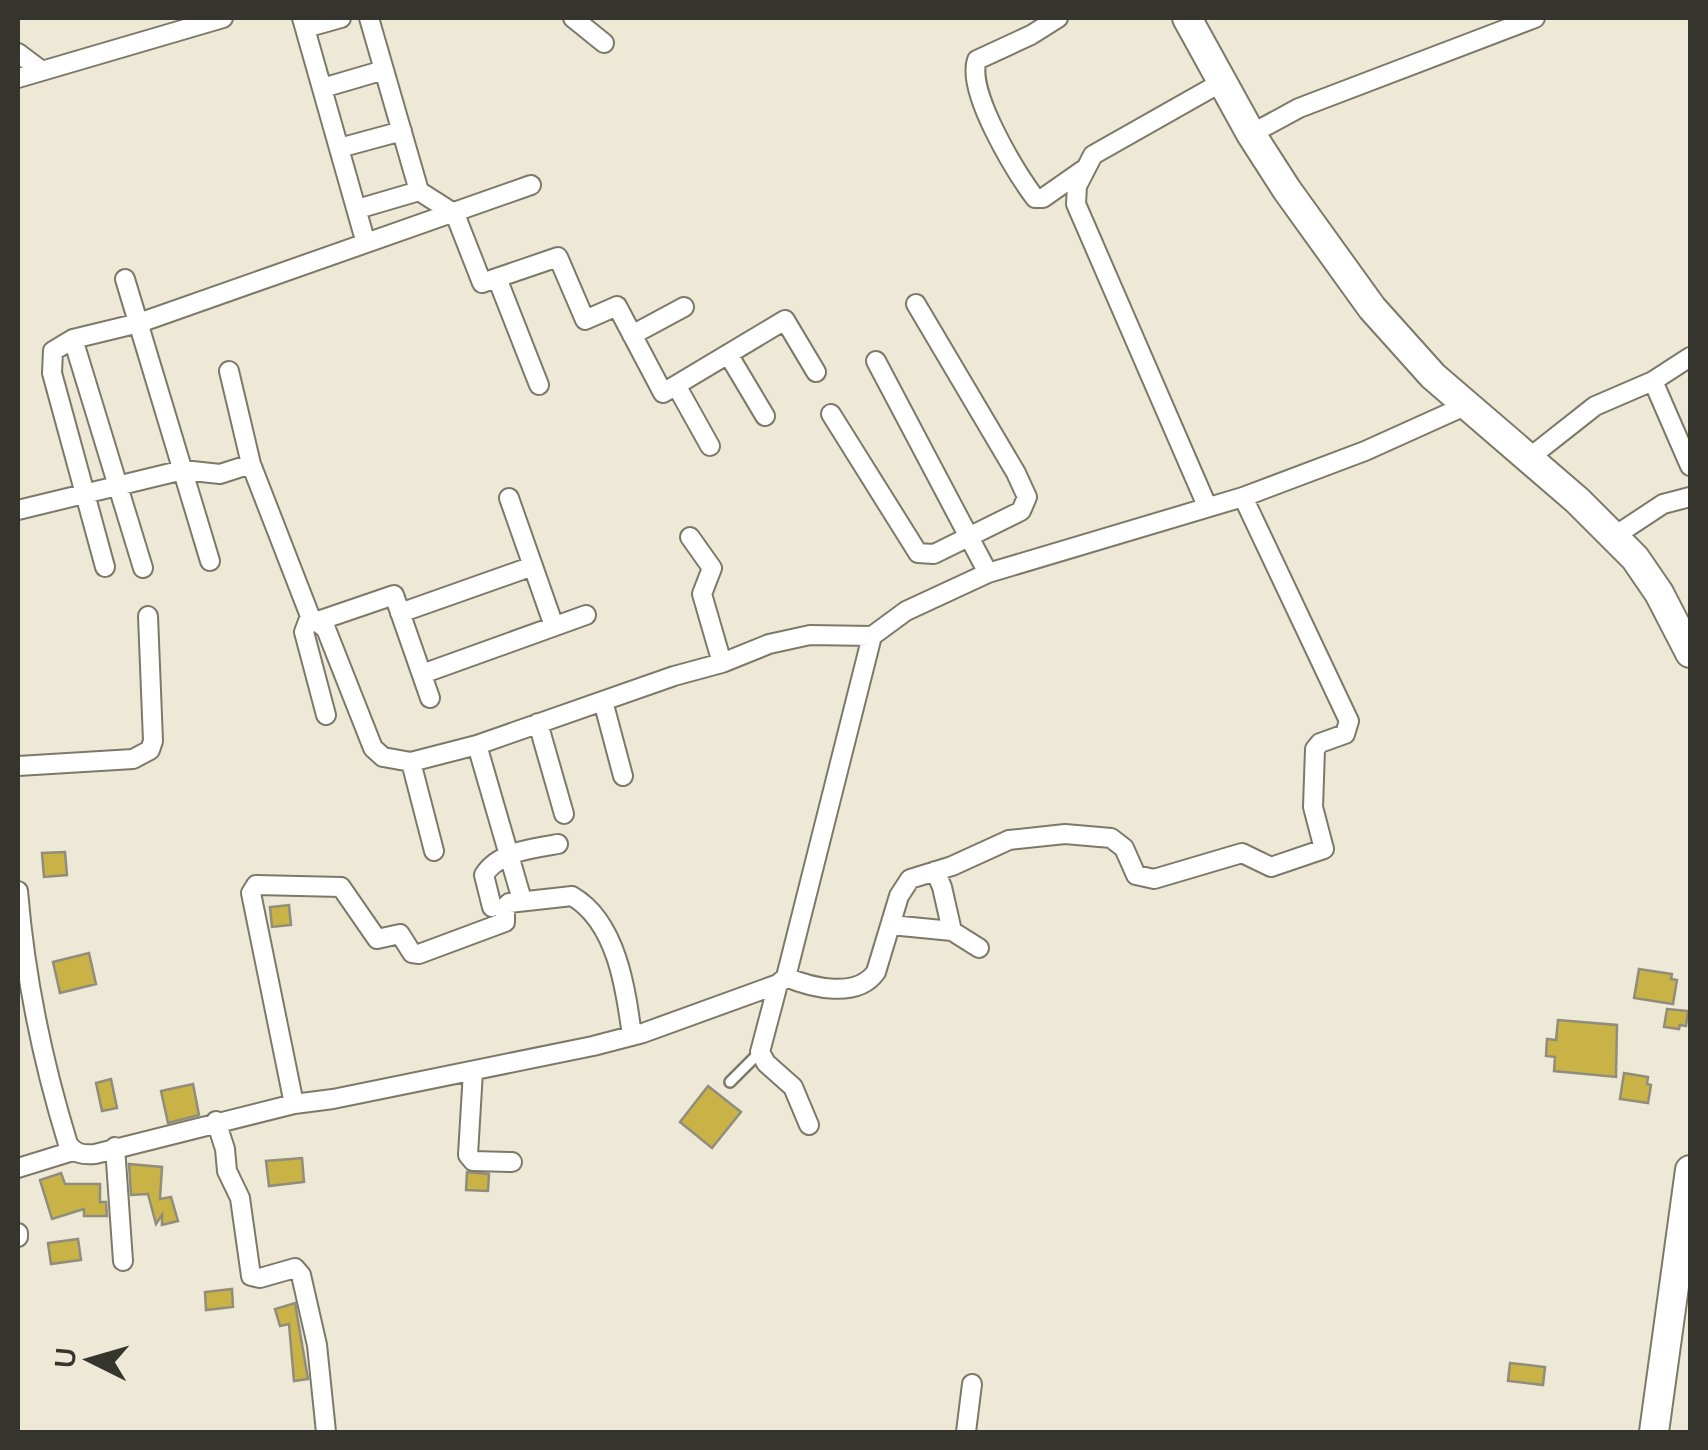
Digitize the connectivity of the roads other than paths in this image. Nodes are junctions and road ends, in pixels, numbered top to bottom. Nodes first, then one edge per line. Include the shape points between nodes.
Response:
1 (223, 18) edge
2 (341, 18) edge
3 (370, 18) edge
4 (573, 18) edge
5 (1058, 18) edge
6 (1187, 18) edge
7 (1535, 18) edge
8 (306, 22) edge
9 (604, 43) dead end
10 (18, 53) edge
11 (384, 70) junction
12 (42, 71) junction
13 (18, 78) edge
14 (1222, 82) junction
15 (326, 87) dead end
16 (402, 130) junction
17 (1250, 134) junction
18 (343, 147) dead end
19 (1084, 170) junction
20 (530, 185) dead end
21 (419, 190) junction
22 (361, 208) dead end
23 (456, 214) junction
24 (363, 233) dead end
25 (497, 278) junction
26 (125, 279) dead end
27 (916, 304) dead end
28 (684, 308) dead end
29 (139, 322) junction
30 (632, 335) junction
31 (73, 339) junction
32 (728, 354) junction
33 (1690, 358) edge
34 (876, 362) dead end
35 (229, 371) dead end
36 (816, 372) dead end
37 (1652, 381) junction
38 (540, 385) dead end
39 (676, 385) junction
40 (1467, 405) junction
41 (832, 414) dead end
42 (765, 416) dead end
43 (710, 446) dead end
44 (1528, 458) junction
45 (251, 464) junction
46 (1690, 466) edge
47 (183, 470) junction
48 (116, 488) junction
49 (87, 495) junction
50 (1690, 497) edge
51 (509, 498) dead end
52 (1243, 498) junction
53 (1207, 506) junction
54 (18, 510) edge
55 (690, 537) dead end
56 (970, 537) junction
57 (1613, 537) junction
58 (210, 561) dead end
59 (533, 566) junction
60 (106, 567) dead end
61 (143, 568) dead end
62 (988, 572) junction
63 (400, 614) junction
64 (586, 615) dead end
65 (148, 616) dead end
66 (314, 618) junction
67 (554, 626) junction
68 (872, 636) junction
69 (1690, 652) edge
70 (722, 663) junction
71 (422, 674) junction
72 (430, 698) dead end
73 (603, 700) junction
74 (326, 715) dead end
75 (538, 722) junction
76 (476, 744) junction
77 (410, 762) junction
78 (18, 766) edge
79 (623, 776) dead end
80 (564, 814) dead end
81 (558, 844) dead end
82 (434, 852) dead end
83 (509, 856) junction
84 (934, 872) junction
85 (18, 891) edge
86 (522, 900) junction
87 (492, 906) dead end
88 (891, 925) junction
89 (952, 931) junction
90 (20, 943) edge
91 (979, 948) dead end
92 (782, 980) junction
93 (632, 1036) junction
94 (760, 1052) junction
95 (472, 1071) junction
96 (730, 1082) dead end
97 (294, 1104) junction
98 (216, 1121) junction
99 (808, 1125) dead end
100 (115, 1147) junction
101 (73, 1151) junction
102 (512, 1162) dead end
103 (18, 1168) edge
104 (1690, 1170) edge
105 (123, 1261) dead end
106 (972, 1384) dead end
107 (326, 1432) edge
108 (966, 1432) edge
109 (1654, 1432) edge

1 - 12 street
2 - 8 street
3 - 11 street
4 - 9 street
5 - 19 street via 977,60 976,82 1035,198
6 - 14 main road
7 - 17 street via 1299,108
8 - 24 street
10 - 12 street
11 - 15 street
11 - 16 street
12 - 13 street
14 - 17 main road
14 - 19 street via 1092,155
16 - 18 street
16 - 21 street
17 - 40 main road via 1390,330
19 - 53 street via 1077,186 1081,220
20 - 23 street
21 - 22 street
21 - 23 street
23 - 25 street via 482,283
23 - 29 street
25 - 30 street via 558,257 585,320 617,306
25 - 38 street
26 - 29 street
27 - 56 street via 1027,497 1020,511
28 - 30 street
29 - 31 street
29 - 47 street
30 - 39 street via 663,392
31 - 48 street
31 - 49 street via 51,358
32 - 36 street via 785,320
32 - 39 street
32 - 42 street
33 - 37 street
34 - 56 street
35 - 45 street
37 - 44 street via 1595,406
37 - 46 street
39 - 43 street
40 - 44 main road
40 - 52 street
41 - 56 street via 918,554
44 - 57 main road
45 - 47 street via 220,474
45 - 66 street
47 - 48 street
47 - 58 street
48 - 49 street
48 - 61 street
49 - 54 street
49 - 60 street
50 - 57 street via 1663,504
51 - 59 street
52 - 53 street
52 - 84 street via 1350,721 1346,734 1315,749 1314,808 1324,848 1271,867 1242,853 1143,879 1119,842 1066,834 1009,840
53 - 62 street
55 - 70 street via 712,568 703,600
56 - 62 street
57 - 69 main road via 1659,593
59 - 63 street
59 - 67 street
62 - 68 street via 906,611
63 - 66 street via 394,594
63 - 71 street
64 - 67 street
65 - 78 street via 150,750 133,758
66 - 74 street via 304,632
66 - 77 street via 326,628 373,748 382,757
67 - 71 street
68 - 70 street via 810,635
68 - 92 street
70 - 73 street
71 - 72 street
73 - 75 street
73 - 79 street
75 - 76 street
75 - 80 street
76 - 77 street
76 - 83 street
77 - 82 street
81 - 83 street
83 - 86 street
83 - 87 street via 484,875
84 - 88 street via 905,885
84 - 89 street
85 - 90 street
86 - 93 street via 572,896 589,908 616,951
86 - 97 street via 506,905 505,922 419,954 400,934 377,939 341,887 252,887
88 - 89 street
88 - 92 street via 876,972 862,985 822,988
89 - 91 street
90 - 101 street via 46,1066
92 - 93 street
92 - 94 street
93 - 95 street
94 - 96 lane
94 - 99 street via 794,1087
95 - 97 street
95 - 102 street via 468,1155 473,1161
97 - 98 street
98 - 100 street
98 - 107 street via 240,1198 251,1276 300,1270
100 - 101 street
100 - 105 street
101 - 103 street
104 - 109 main road
106 - 108 street

